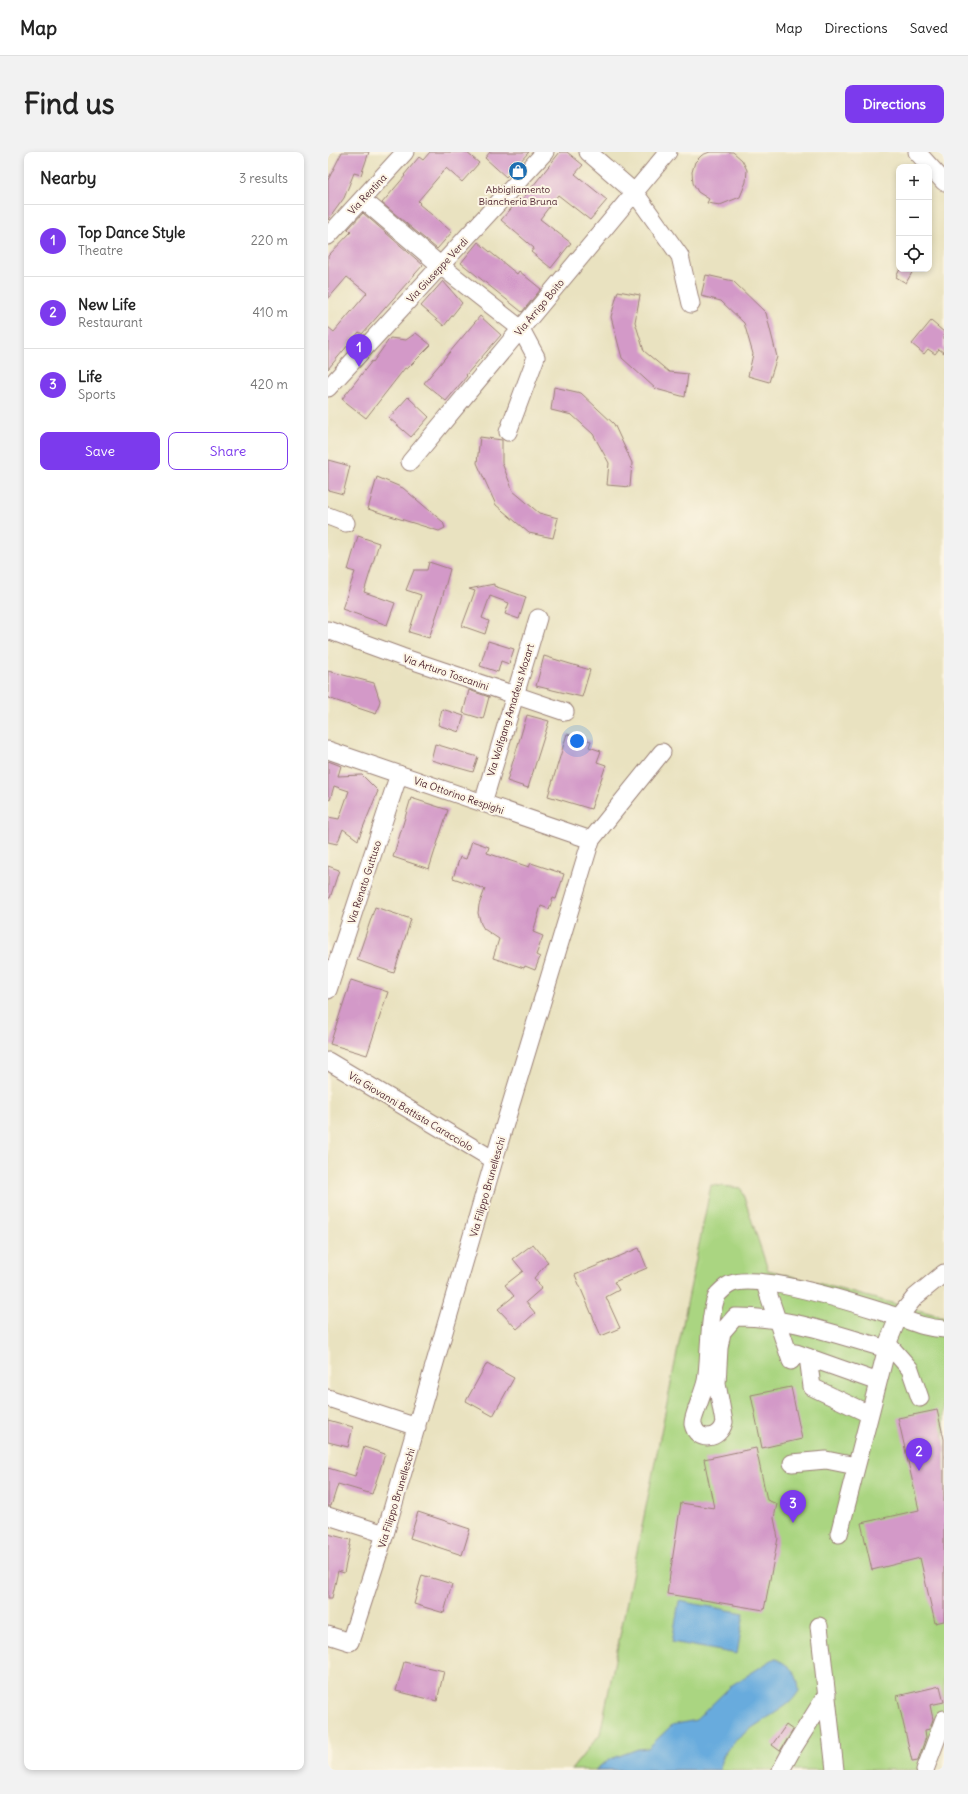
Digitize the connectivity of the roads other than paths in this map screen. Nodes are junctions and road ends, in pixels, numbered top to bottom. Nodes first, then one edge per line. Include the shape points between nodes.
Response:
1 (405, 152) edge
2 (545, 152) edge
3 (588, 152) edge
4 (668, 152) edge
5 (917, 152) edge
6 (944, 182) edge
7 (634, 193) junction
8 (362, 199) junction
9 (331, 227) edge
10 (441, 266) junction
11 (691, 304) dead end
12 (521, 329) junction
13 (328, 388) edge
14 (508, 432) dead end
15 (410, 462) dead end
16 (328, 516) edge
17 (346, 523) dead end
18 (538, 618) dead end
19 (328, 630) edge
20 (515, 695) junction
21 (565, 712) dead end
22 (328, 750) edge
23 (662, 752) dead end
24 (399, 774) junction
25 (483, 803) junction
26 (591, 840) junction
27 (328, 990) edge
28 (328, 1061) edge
29 (494, 1160) junction
30 (944, 1273) edge
31 (765, 1284) junction
32 (898, 1318) junction
33 (778, 1321) junction
34 (944, 1329) edge
35 (887, 1347) junction
36 (808, 1357) junction
37 (878, 1382) junction
38 (328, 1398) edge
39 (920, 1398) dead end
40 (869, 1414) junction
41 (417, 1427) junction
42 (792, 1463) dead end
43 (856, 1466) junction
44 (328, 1516) edge
45 (385, 1534) junction
46 (839, 1534) dead end
47 (819, 1626) dead end
48 (328, 1635) edge
49 (827, 1694) junction
50 (944, 1719) edge
51 (781, 1770) edge
52 (835, 1770) edge
53 (926, 1770) edge

1 - 8 street, Via Reatina
2 - 10 street, Via Giuseppe Verdi
3 - 7 street
4 - 7 street, Via Arrigo Boito
5 - 6 street
7 - 11 street via 680,256
7 - 12 street, Via Arrigo Boito
8 - 9 street, Via Reatina
8 - 10 street
10 - 12 street
10 - 13 street, Via Giuseppe Verdi
12 - 14 street via 536,358
12 - 15 street, Via Arrigo Boito
16 - 17 street
18 - 20 street, Via Wolfgang Amadeus Mozart
19 - 20 street, Via Arturo Toscanini
20 - 21 street, Via Arturo Toscanini
20 - 25 street, Via Wolfgang Amadeus Mozart
22 - 24 street, Via Ottorino Respighi
23 - 26 street, Via Filippo Brunelleschi
24 - 25 street, Via Ottorino Respighi
24 - 27 street, Via Renato Guttuso
25 - 26 street, Via Ottorino Respighi
26 - 29 street, Via Filippo Brunelleschi
28 - 29 street, Via Giovanni Battista Caracciolo
29 - 41 street, Via Filippo Brunelleschi
30 - 32 street via 915,1297
31 - 32 street via 785,1285
31 - 33 street
31 - 33 street via 747,1281 729,1285 718,1294 712,1311 706,1381 702,1400 693,1418 694,1428 702,1436 712,1437 723,1428 717,1384 722,1332 735,1317
32 - 34 street via 929,1328
32 - 35 street
33 - 35 street
33 - 36 street via 790,1357 796,1353
35 - 37 street
35 - 39 street via 910,1369
36 - 37 street
36 - 40 street via 812,1387
37 - 40 street
38 - 41 street
40 - 43 street
41 - 45 street, Via Filippo Brunelleschi
42 - 43 street via 826,1460
43 - 46 street
44 - 45 street
45 - 48 street, Via Filippo Brunelleschi via 350,1642
47 - 49 street
49 - 51 street
49 - 52 street
50 - 53 street

